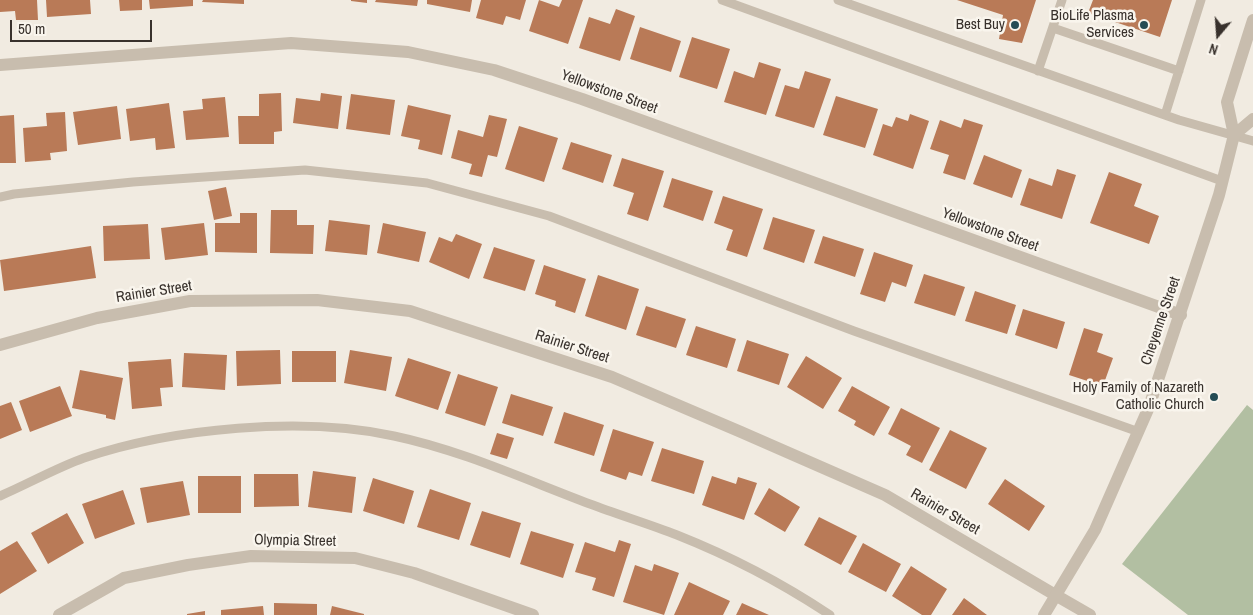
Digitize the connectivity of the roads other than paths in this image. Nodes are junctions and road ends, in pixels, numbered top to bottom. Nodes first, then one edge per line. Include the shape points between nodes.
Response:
1 (722, 0) edge
2 (838, 0) edge
3 (1062, 0) edge
4 (1201, 0) edge
5 (1253, 20) edge
6 (1052, 28) junction
7 (0, 65) edge
8 (1038, 71) junction
9 (1179, 71) junction
10 (1165, 116) junction
11 (1253, 120) edge
12 (1234, 135) junction
13 (1253, 141) edge
14 (1222, 181) junction
15 (0, 197) edge
16 (1181, 315) junction
17 (0, 345) edge
18 (1139, 432) junction
19 (0, 496) edge
20 (1057, 596) junction
21 (59, 615) edge
22 (534, 615) edge
23 (830, 615) edge
24 (1044, 615) edge
25 (1090, 615) edge

1 - 14 lane
2 - 8 lane
3 - 6 lane
4 - 9 lane
5 - 12 street, Cheyenne Street via 1226,102
6 - 8 lane
6 - 9 lane
7 - 16 street, Yellowstone Street via 290,43 408,52 494,70
8 - 10 lane
9 - 10 lane
10 - 12 lane
11 - 12 street
12 - 13 lane
12 - 14 street, Cheyenne Street
14 - 16 street, Cheyenne Street
15 - 18 lane via 133,182 305,170 428,183 549,216 854,331
16 - 18 street, Cheyenne Street
17 - 20 street, Rainier Street via 97,318 190,301 317,300 410,311 612,377 885,495
18 - 20 street, Cheyenne Street via 1095,530
19 - 23 lane via 82,458 114,449 204,432 293,425 342,428 394,436 443,449 676,535 737,562
20 - 24 street, Cheyenne Street
20 - 25 street, Rainier Street
21 - 22 street, Olympia Street via 124,578 252,556 354,558 414,573

